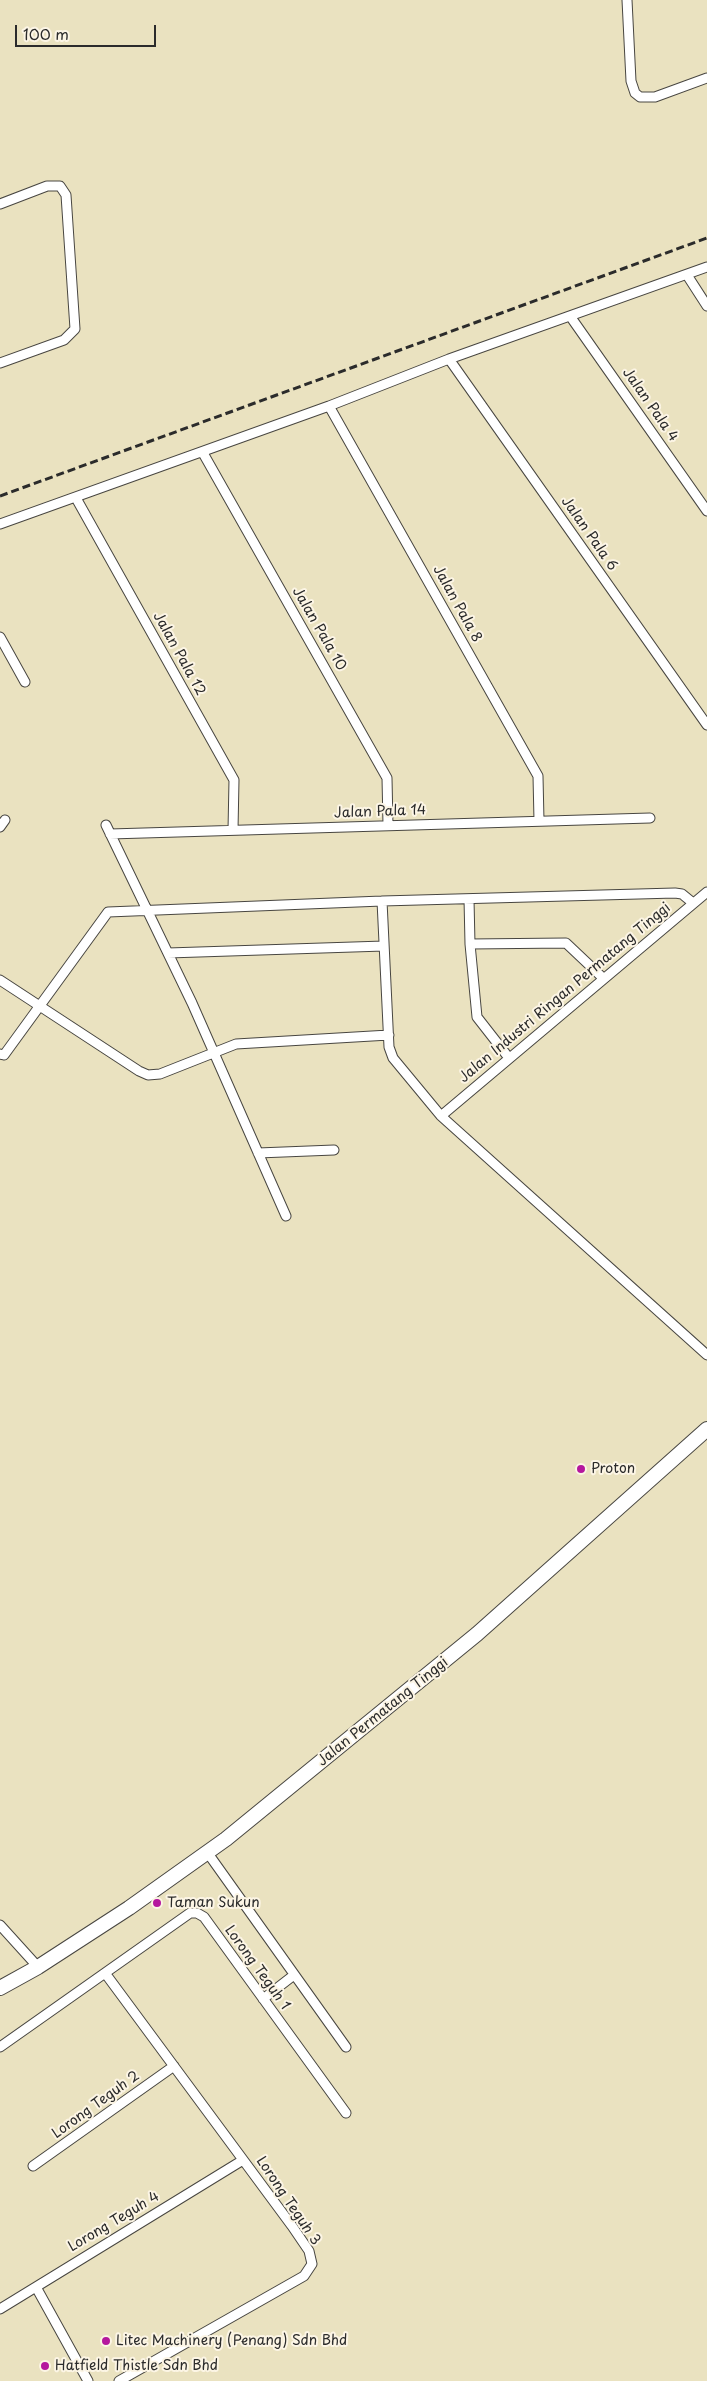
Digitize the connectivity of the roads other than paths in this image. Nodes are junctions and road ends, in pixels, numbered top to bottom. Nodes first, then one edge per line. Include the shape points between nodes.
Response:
1 (626, 0) edge
2 (707, 78) edge
3 (0, 204) edge
4 (707, 267) edge
5 (687, 275) junction
6 (707, 306) edge
7 (570, 316) junction
8 (449, 359) junction
9 (0, 364) edge
10 (329, 406) junction
11 (203, 452) junction
12 (76, 498) junction
13 (707, 511) edge
14 (0, 524) edge
15 (0, 637) edge
16 (25, 682) dead end
17 (707, 725) edge
18 (650, 818) dead end
19 (539, 821) junction
20 (388, 825) junction
21 (233, 830) junction
22 (707, 892) edge
23 (469, 899) junction
24 (382, 900) junction
25 (693, 903) junction
26 (147, 910) junction
27 (470, 944) junction
28 (384, 946) junction
29 (168, 953) junction
30 (602, 978) junction
31 (0, 980) edge
32 (39, 1006) junction
33 (389, 1035) junction
34 (214, 1052) junction
35 (0, 1054) edge
36 (509, 1058) junction
37 (441, 1116) junction
38 (334, 1150) dead end
39 (258, 1153) junction
40 (286, 1216) dead end
41 (707, 1355) edge
42 (707, 1429) edge
43 (207, 1852) junction
44 (0, 1925) edge
45 (38, 1967) junction
46 (105, 1973) junction
47 (294, 1975) junction
48 (0, 1988) edge
49 (0, 1998) edge
50 (263, 1999) junction
51 (0, 2047) edge
52 (346, 2047) dead end
53 (174, 2066) junction
54 (346, 2113) dead end
55 (243, 2160) junction
56 (33, 2166) dead end
57 (36, 2287) junction
58 (0, 2308) edge
59 (88, 2381) edge
60 (119, 2381) edge

1 - 2 street via 630,81 635,93 640,97 655,97
3 - 9 street via 47,186 60,186 66,195 75,329 64,340
4 - 5 street
5 - 6 street
5 - 7 street
7 - 8 street
7 - 13 street, Jalan Pala 4
8 - 10 street
8 - 17 street, Jalan Pala 6
10 - 11 street
10 - 19 street, Jalan Pala 8 via 538,776
11 - 12 street
11 - 20 street, Jalan Pala 10 via 387,778
12 - 14 street
12 - 21 street, Jalan Pala 12 via 234,780
15 - 16 street
18 - 19 street, Jalan Pala 14
19 - 20 street, Jalan Pala 14
20 - 21 street, Jalan Pala 14
21 - 26 street, Jalan Pala 14 via 108,829
22 - 25 street, Jalan Industri Ringan Permatang Tinggi
23 - 24 street
23 - 25 street via 675,893 682,894
23 - 27 street
24 - 26 street
24 - 28 street
25 - 30 street, Jalan Industri Ringan Permatang Tinggi
26 - 29 street
26 - 32 street via 108,912
27 - 30 street via 566,943
27 - 36 street via 477,1017
28 - 29 street
28 - 33 street
29 - 34 street
30 - 36 street, Jalan Industri Ringan Permatang Tinggi
31 - 32 street
32 - 34 street via 148,1074 160,1074
32 - 35 street via 4,1055
33 - 34 street via 236,1044
33 - 37 street via 390,1054
34 - 39 street
36 - 37 street, Jalan Industri Ringan Permatang Tinggi
37 - 41 street
38 - 39 street
39 - 40 street
42 - 43 highway, Jalan Permatang Tinggi via 477,1634 360,1732
43 - 45 highway, Jalan Permatang Tinggi
43 - 47 street
44 - 45 street
45 - 48 highway, Jalan Permatang Tinggi
45 - 49 highway, Jalan Permatang Tinggi
46 - 50 street, Lorong Teguh 1 via 190,1913 197,1913 204,1917
46 - 51 street, Lorong Teguh 1
46 - 53 street, Lorong Teguh 3
47 - 50 street
47 - 52 street
50 - 54 street, Lorong Teguh 1
53 - 55 street, Lorong Teguh 3
53 - 56 street, Lorong Teguh 2
55 - 57 street, Lorong Teguh 4
55 - 60 street, Lorong Teguh 3 via 309,2251 312,2264 304,2276
57 - 58 street, Lorong Teguh 4
57 - 59 street

